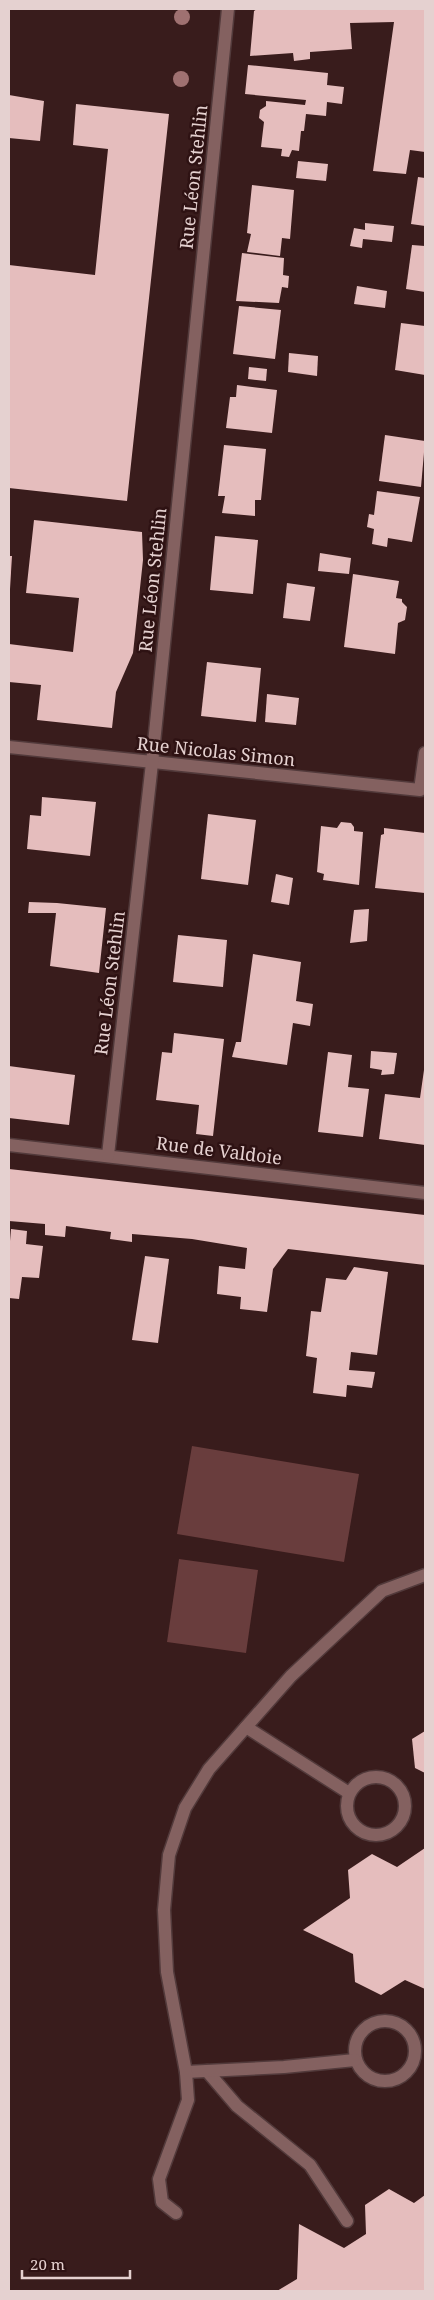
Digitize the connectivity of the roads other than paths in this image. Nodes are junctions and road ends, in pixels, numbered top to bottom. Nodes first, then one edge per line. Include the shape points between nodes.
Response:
1 (228, 9) edge
2 (9, 747) edge
3 (425, 753) edge
4 (152, 763) junction
5 (9, 1145) edge
6 (108, 1155) junction
7 (425, 1193) edge
8 (425, 1574) edge
9 (246, 1727) junction
10 (349, 1793) junction
11 (355, 2060) junction
12 (208, 2071) junction
13 (186, 2072) junction
14 (176, 2212) dead end
15 (347, 2221) dead end

1 - 4 street, Rue Léon Stehlin
2 - 4 street, Rue Nicolas Simon
3 - 4 street, Rue Nicolas Simon via 420,790
4 - 6 street, Rue Léon Stehlin
5 - 6 street, Rue de Valdoie
6 - 7 street, Rue de Valdoie
8 - 9 street via 382,1591 291,1676
9 - 10 street
9 - 13 street via 210,1769 185,1808 169,1856 164,1910 167,1972
10 - 10 street via 346,1810 354,1825 368,1835 383,1835 393,1830 404,1817 404,1795 393,1781 380,1776 368,1777 355,1784
11 - 11 street via 361,2072 371,2080 393,2082 410,2070 416,2051 411,2035 403,2026 387,2020 366,2027 355,2043
11 - 12 street
12 - 13 street
12 - 15 street via 237,2106 310,2165
13 - 14 street via 188,2100 159,2178 162,2202

